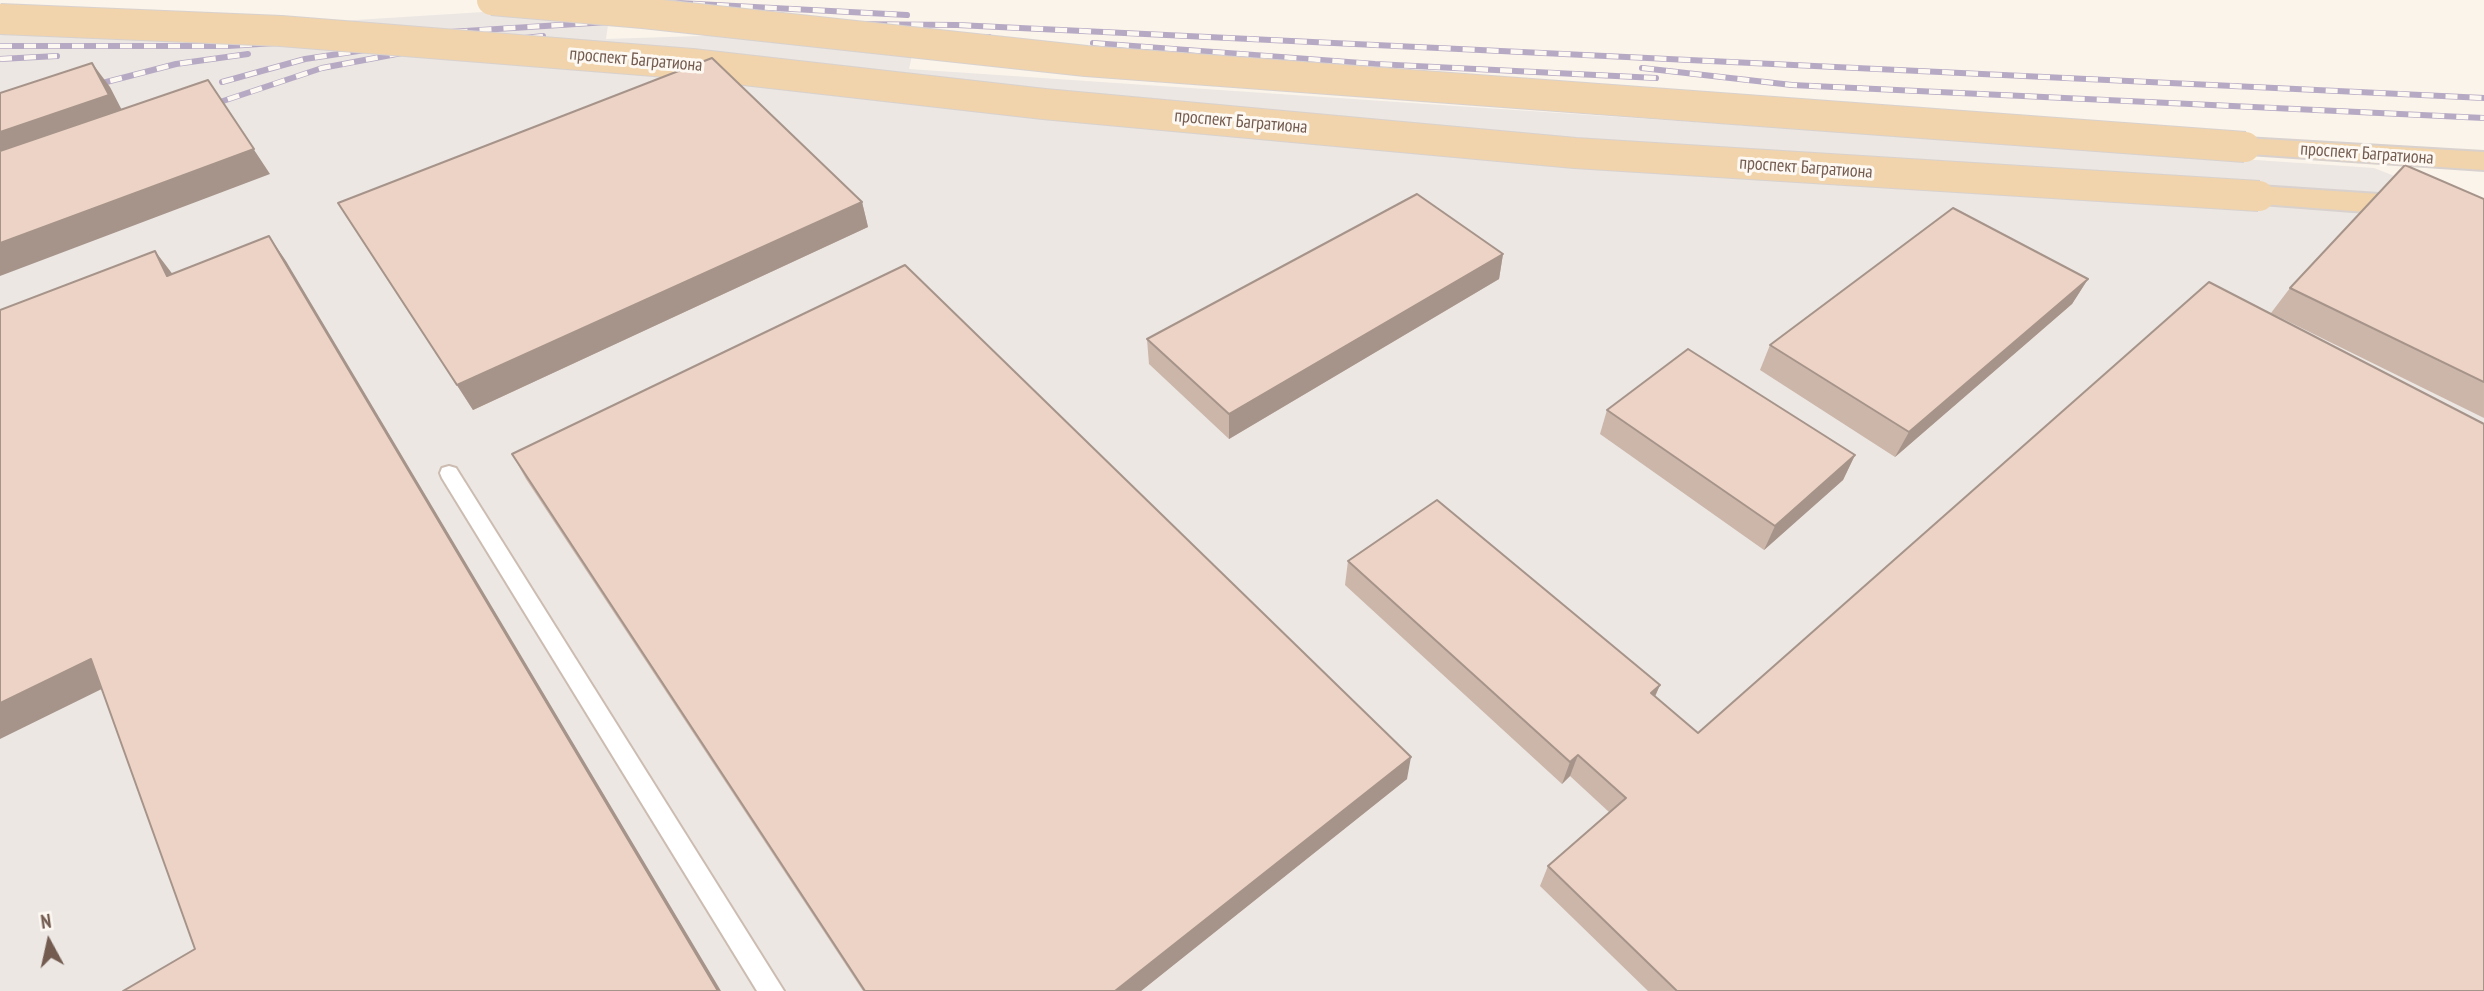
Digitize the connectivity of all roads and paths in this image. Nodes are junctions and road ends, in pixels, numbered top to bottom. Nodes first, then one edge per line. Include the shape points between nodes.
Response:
1 (492, 0) edge
2 (0, 19) edge
3 (2484, 161) edge
4 (2484, 211) edge
5 (449, 472) dead end
6 (771, 991) edge

1 - 3 main road, проспект Багратиона, bridge via 1086,61 1940,126
2 - 4 main road, проспект Багратиона, bridge via 281,31 692,64 962,96 1575,153
5 - 6 lane

